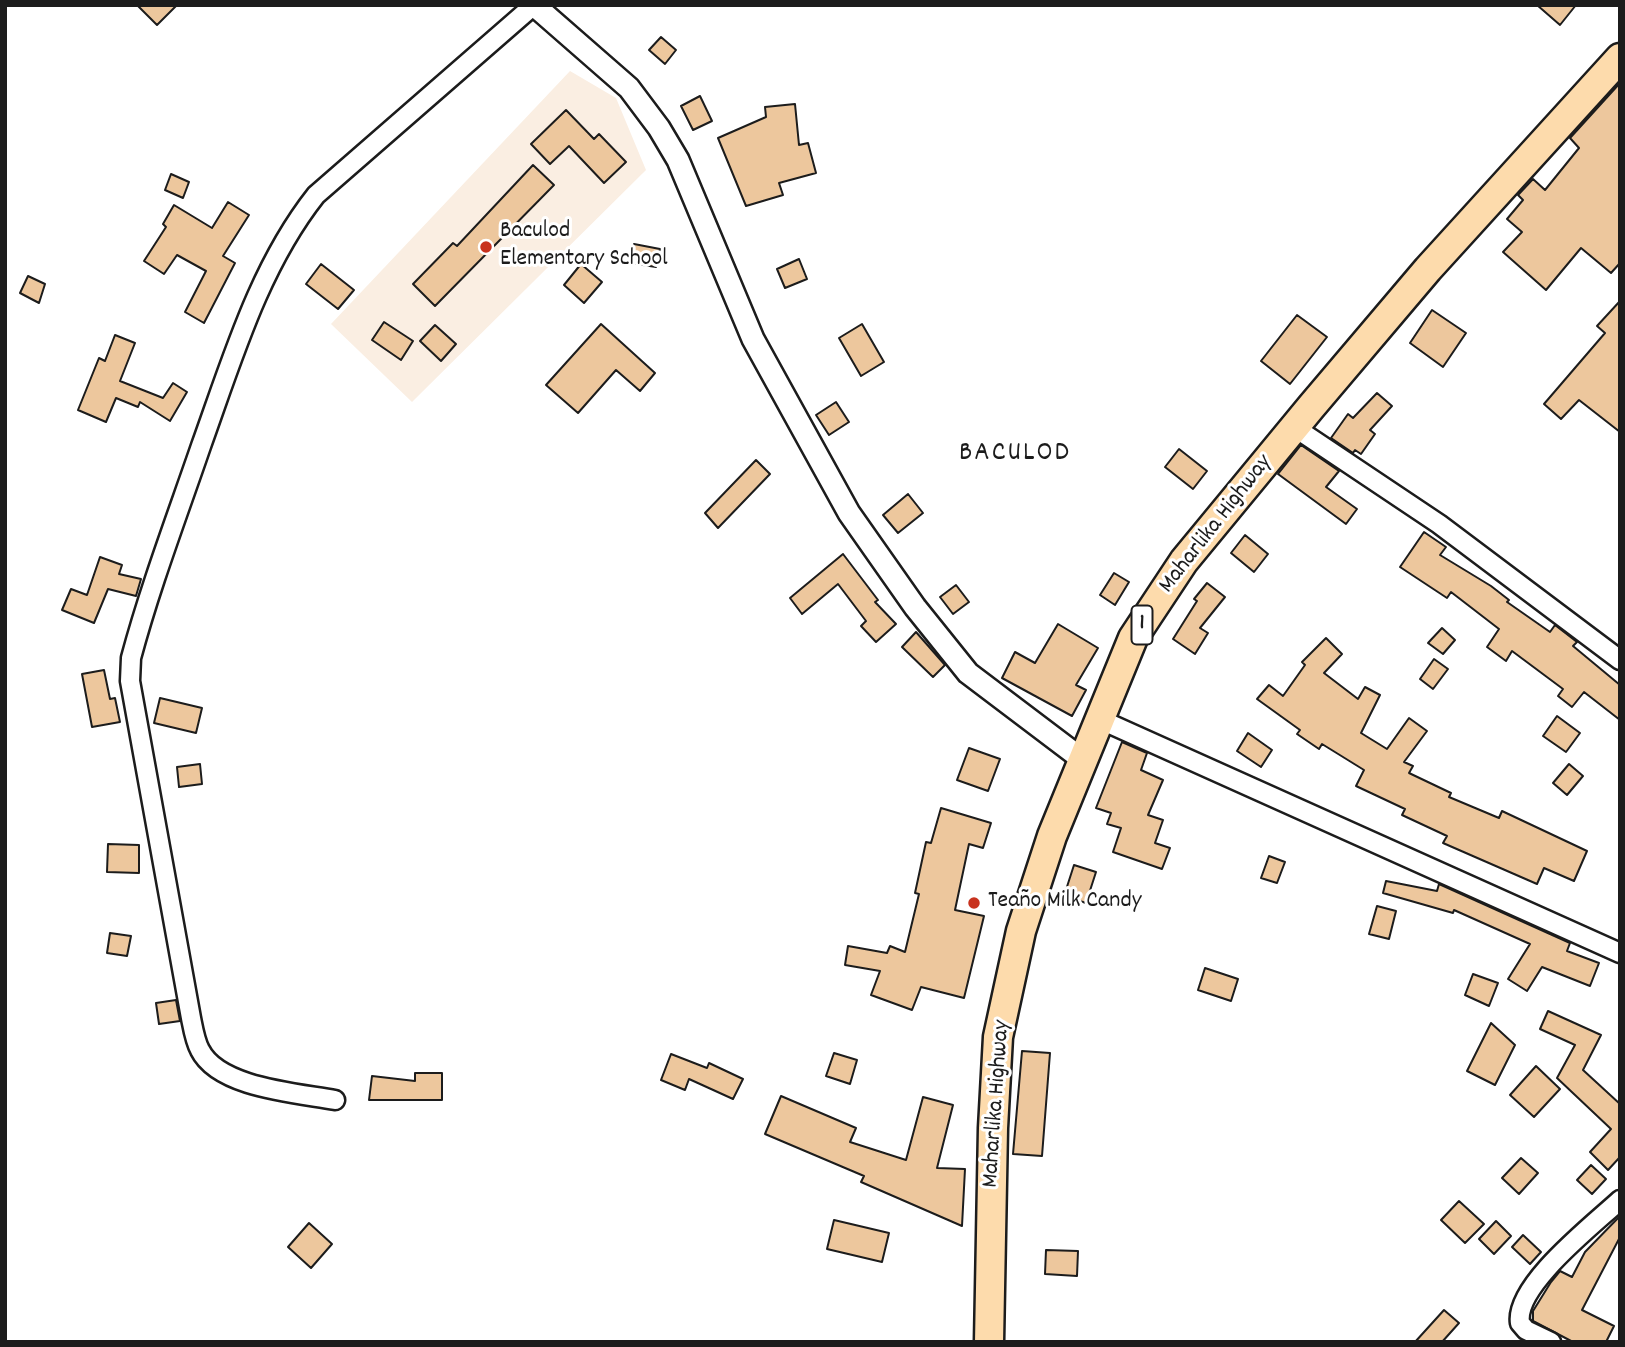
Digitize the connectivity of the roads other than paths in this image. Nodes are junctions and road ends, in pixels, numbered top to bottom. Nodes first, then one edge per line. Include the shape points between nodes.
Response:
1 (534, 5) edge
2 (1620, 58) edge
3 (1294, 427) junction
4 (1620, 660) edge
5 (1100, 719) junction
6 (1083, 760) junction
7 (1620, 953) edge
8 (335, 1100) dead end
9 (1620, 1200) edge
10 (989, 1342) edge
11 (1551, 1342) edge

1 - 6 street via 629,88 659,128 678,160 753,339 849,513 915,607 968,673
1 - 8 street via 316,195 294,223 273,259 229,368 131,658 130,681 200,1050 225,1074 261,1087
2 - 3 highway, Maharlika Highway / 1 via 1428,269
3 - 4 street via 1440,524
3 - 5 highway, Maharlika Highway / 1 via 1184,561 1133,638
5 - 6 highway, Maharlika Highway / 1
5 - 7 street
6 - 10 highway, Maharlika Highway / 1 via 1021,931 998,1037
9 - 11 street via 1532,1284 1522,1302 1520,1324

